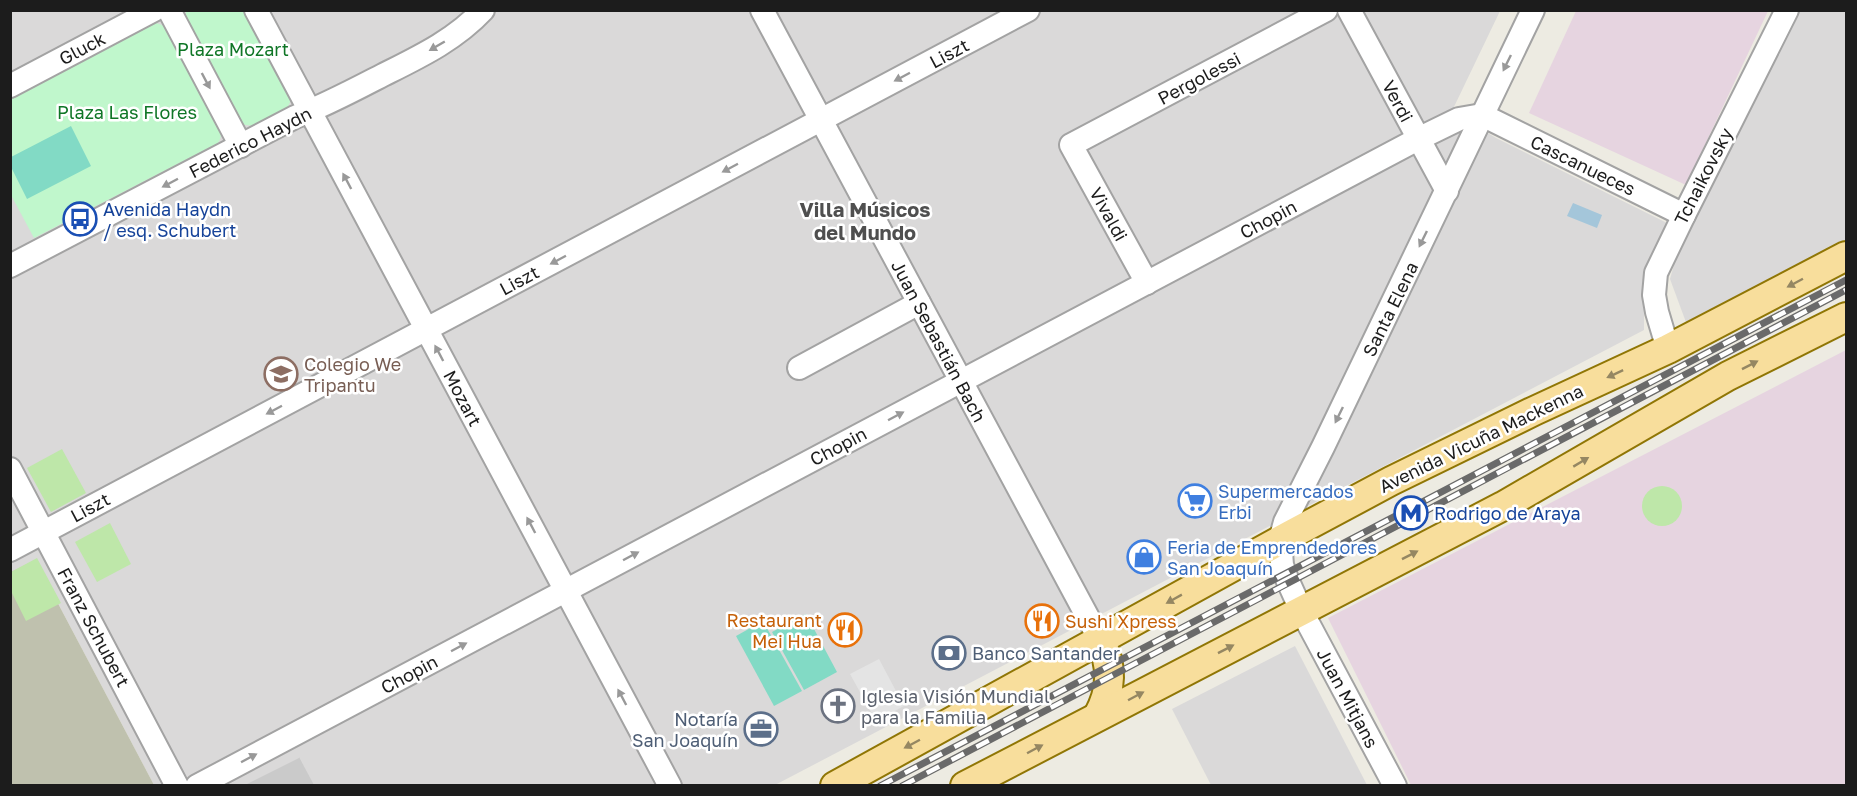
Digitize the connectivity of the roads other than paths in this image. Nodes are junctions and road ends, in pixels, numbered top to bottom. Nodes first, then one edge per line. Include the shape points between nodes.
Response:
1 (154, 10) edge
2 (169, 10) edge
3 (256, 10) edge
4 (483, 10) edge
5 (762, 10) edge
6 (1028, 10) edge
7 (1326, 10) edge
8 (1349, 10) edge
9 (1533, 10) edge
10 (1787, 10) edge
11 (10, 86) edge
12 (310, 111) junction
13 (1482, 115) junction
14 (821, 120) junction
15 (1418, 139) junction
16 (1071, 145) joint
17 (241, 146) junction
18 (1447, 191) junction
19 (1684, 215) junction
20 (1846, 256) edge
21 (10, 266) edge
22 (1147, 283) junction
23 (919, 303) junction
24 (1846, 317) edge
25 (426, 329) junction
26 (1668, 349) junction
27 (799, 368) dead end
28 (961, 382) junction
29 (10, 469) edge
30 (44, 532) junction
31 (1280, 540) junction
32 (10, 550) edge
33 (566, 591) junction
34 (1301, 610) junction
35 (1100, 640) junction
36 (1098, 716) junction
37 (1005, 776) edge
38 (177, 786) edge
39 (197, 786) edge
40 (670, 786) edge
41 (835, 786) edge
42 (965, 786) edge
43 (1395, 786) edge

1 - 11 street, Gluck
2 -> 17 street
3 - 12 street, Mozart
4 -> 12 street, Federico Haydn via 443,44
5 - 14 street, Juan Sebastián Bach
6 -> 14 street, Liszt
7 - 16 street, Pergolessi
8 - 15 street, Verdi
9 -> 13 street, Santa Elena
10 - 19 street, Tchaikovsky
12 - 17 street, Federico Haydn
25 -> 12 street, Mozart
13 - 15 street, Chopin via 1460,118
13 - 18 street, Santa Elena
13 - 19 street, Cascanueces
14 - 23 street, Juan Sebastián Bach
14 -> 25 street, Liszt
15 - 18 street, Verdi
15 - 22 street, Chopin
16 - 22 street, Vivaldi
17 -> 21 street, Federico Haydn
18 -> 31 street, Santa Elena via 1285,522
19 - 26 street, Tchaikovsky via 1656,273 1654,295
20 -> 26 main road, Avenida Vicuña Mackenna
22 - 28 street, Chopin
23 - 27 street
23 - 28 street, Juan Sebastián Bach
34 -> 24 main road via 1503,506 1728,376
25 -> 30 street, Liszt
33 -> 25 street, Mozart
26 -> 31 main road, Avenida Vicuña Mackenna via 1451,451
33 -> 28 street, Chopin
28 - 35 street, Juan Sebastián Bach
29 - 30 street, Franz Schubert
30 - 32 street, Liszt
30 - 38 street, Franz Schubert
31 - 34 street, Santa Elena via 1282,565
31 -> 35 main road, Avenida Vicuña Mackenna
39 -> 33 street, Chopin
40 -> 33 street, Mozart
36 -> 34 main road
34 - 43 street, Juan Mitjans
35 - 36 main road via 1108,659 1110,682
35 -> 41 main road, Avenida Vicuña Mackenna
37 -> 36 main road
37 - 42 main road

